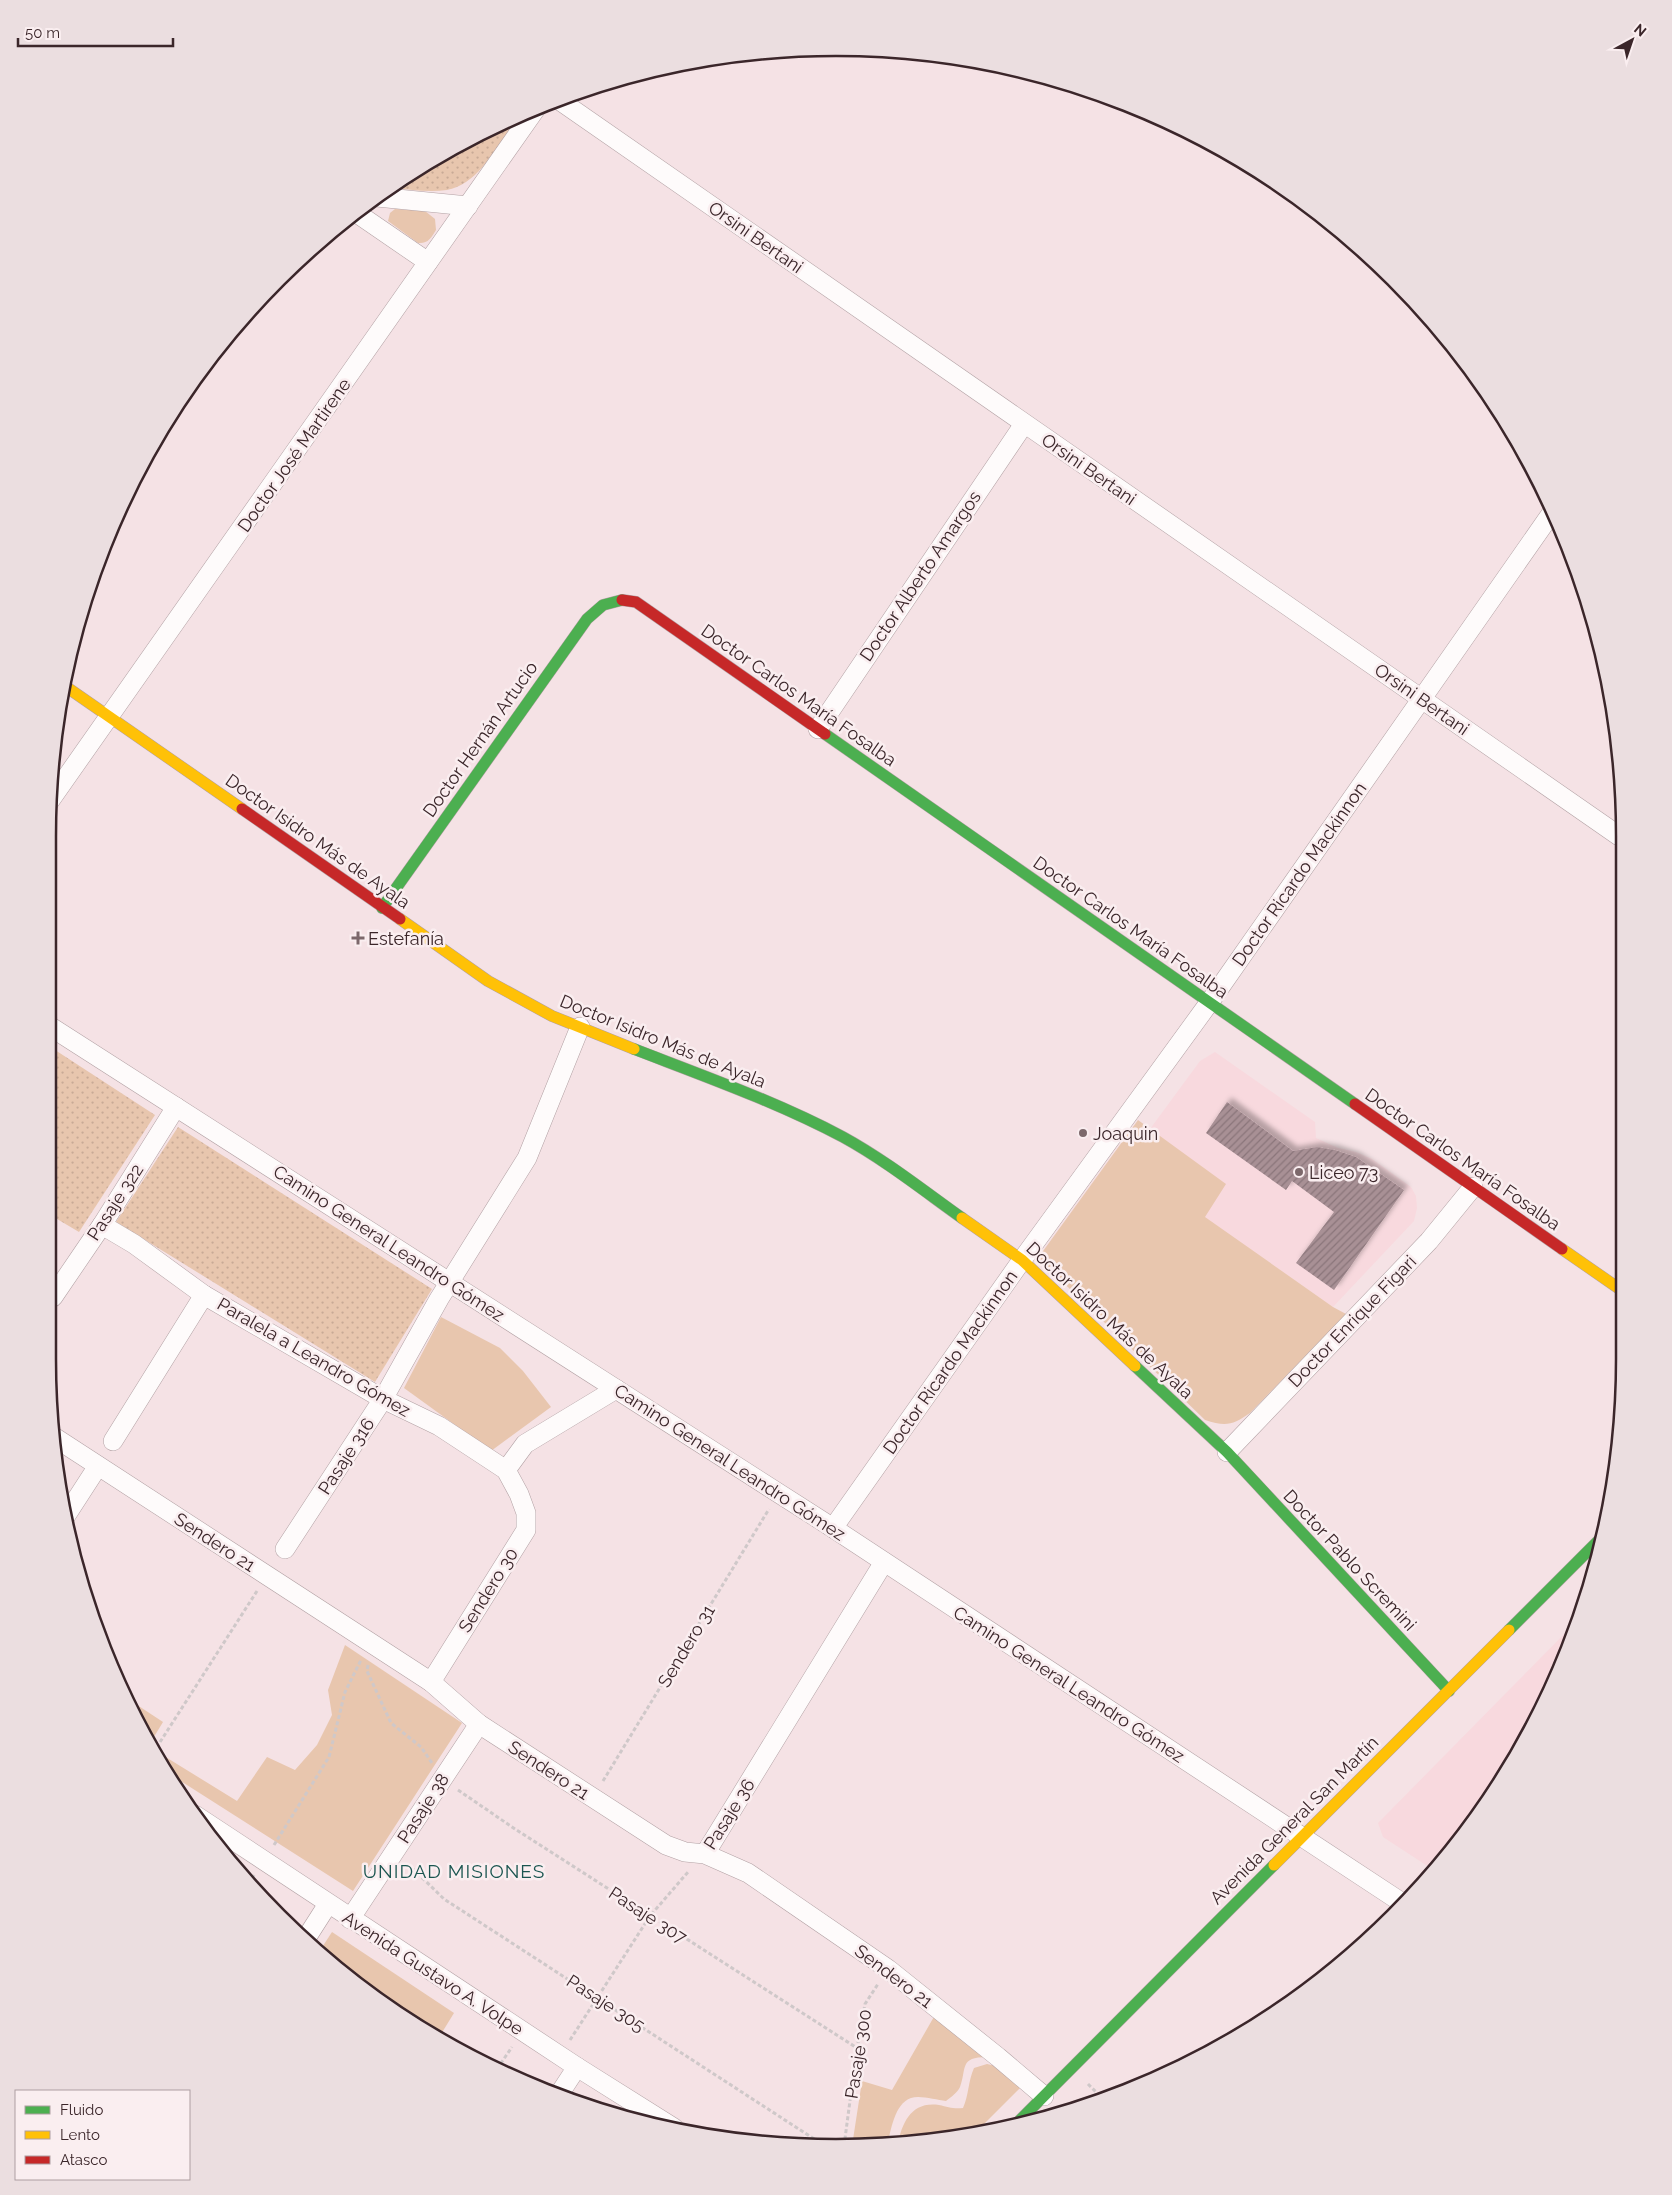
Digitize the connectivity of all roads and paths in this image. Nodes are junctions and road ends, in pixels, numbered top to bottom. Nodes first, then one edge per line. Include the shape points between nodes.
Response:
1 (566, 105) edge
2 (527, 121) edge
3 (387, 199) edge
4 (468, 206) junction
5 (362, 217) edge
6 (428, 262) junction
7 (1024, 424) junction
8 (1547, 519) edge
9 (615, 600) joint
10 (70, 689) edge
11 (1422, 698) junction
12 (110, 718) junction
13 (818, 729) junction
14 (58, 790) edge
15 (1616, 834) edge
16 (382, 908) junction
17 (1209, 1003) junction
18 (580, 1027) junction
19 (56, 1030) edge
20 (176, 1107) junction
21 (1473, 1187) junction
22 (102, 1225) junction
23 (1022, 1260) junction
24 (449, 1282) junction
25 (1616, 1286) edge
26 (56, 1292) edge
27 (204, 1295) junction
28 (616, 1389) junction
29 (382, 1399) junction
30 (113, 1441) dead end
31 (61, 1442) edge
32 (1227, 1452) junction
33 (98, 1466) junction
34 (506, 1470) junction
35 (519, 1494) joint
36 (779, 1494) junction
37 (71, 1508) edge
38 (833, 1528) junction
39 (1592, 1547) edge
40 (286, 1550) dead end
41 (884, 1562) junction
42 (267, 1576) junction
43 (369, 1644) junction
44 (431, 1682) junction
45 (1449, 1691) junction
46 (479, 1724) junction
47 (159, 1744) edge
48 (442, 1779) junction
49 (593, 1799) junction
50 (211, 1826) edge
51 (1301, 1837) junction
52 (395, 1851) junction
53 (705, 1854) junction
54 (264, 1861) junction
55 (1397, 1899) edge
56 (328, 1904) junction
57 (650, 1916) junction
58 (350, 1918) junction
59 (309, 1933) edge
60 (888, 1969) junction
61 (598, 1998) junction
62 (522, 2031) junction
63 (857, 2048) junction
64 (560, 2056) junction
65 (501, 2063) edge
66 (577, 2067) junction
67 (563, 2089) edge
68 (1044, 2096) junction
69 (1025, 2115) edge
70 (658, 2118) edge
71 (813, 2138) edge
72 (845, 2139) edge

1 - 7 street, Orsini Bertani
2 - 4 street, Doctor José Martirene
3 - 4 street
4 - 6 street, Doctor José Martirene
5 - 6 street
6 - 12 street, Doctor José Martirene
7 - 11 street, Orsini Bertani
7 - 13 street, Doctor Alberto Amargos
8 - 11 street, Doctor Ricardo Mackinnon
9 - 13 street, Doctor Carlos María Fosalba via 636,602
9 - 16 street, Doctor Hernán Artucio via 594,611 587,619
10 - 12 street, Doctor Isidro Más de Ayala
11 - 15 street, Orsini Bertani
11 - 17 street, Doctor Ricardo Mackinnon
12 - 14 street, Doctor José Martirene
12 - 16 street, Doctor Isidro Más de Ayala
13 - 17 street, Doctor Carlos María Fosalba
16 - 18 street, Doctor Isidro Más de Ayala via 488,981 552,1016
17 - 21 street, Doctor Carlos María Fosalba
17 - 23 street, Doctor Ricardo Mackinnon
18 - 23 street, Doctor Isidro Más de Ayala via 756,1097 843,1137
18 - 24 street, Pasaje 316 via 527,1158
19 - 20 street, Camino General Leandro Gómez
20 - 22 street, Pasaje 322
20 - 24 street, Camino General Leandro Gómez
21 - 25 street, Doctor Carlos María Fosalba
21 - 32 street, Doctor Enrique Figari via 1429,1241
22 - 26 street, Pasaje 322
22 - 27 street, Paralela a Leandro Gómez
23 - 32 street, Doctor Isidro Más de Ayala
23 - 38 street, Doctor Ricardo Mackinnon
24 - 28 street, Camino General Leandro Gómez
24 - 29 street, Pasaje 316
27 - 29 street, Paralela a Leandro Gómez
27 - 30 street
28 - 34 street via 525,1444
28 - 36 street, Camino General Leandro Gómez
29 - 34 street, Paralela a Leandro Gómez via 439,1426
29 - 40 street, Pasaje 316
31 - 33 street, Sendero 21
32 - 45 street, Doctor Pablo Scremini
33 - 37 street
33 - 42 street, Sendero 21
34 - 35 street, Paralela a Leandro Gómez
35 - 44 street, Sendero 30 via 526,1512 526,1530
36 - 38 street, Camino General Leandro Gómez
36 - 49 path, Sendero 31
38 - 41 street, Camino General Leandro Gómez
39 - 45 street, Avenida General San Martín
41 - 51 street, Camino General Leandro Gómez
41 - 53 street, Pasaje 36
42 - 43 street, Sendero 21
42 - 47 path
43 - 44 street, Sendero 21
43 - 48 path via 368,1671 390,1723 422,1747
43 - 54 path via 345,1692 328,1757
44 - 46 street, Sendero 21
45 - 51 street, Avenida General San Martín
46 - 48 street, Pasaje 38
46 - 49 street, Sendero 21
48 - 52 street, Pasaje 38
48 - 57 path, Pasaje 307
49 - 53 street, Sendero 21 via 666,1845 685,1852
50 - 54 street, Avenida Gustavo A. Volpe
51 - 55 street, Camino General Leandro Gómez
51 - 68 street, Avenida General San Martín
52 - 58 street, Pasaje 38
52 - 61 path, Pasaje 305 via 444,1898
53 - 57 path, Pasaje 36
53 - 60 street, Sendero 21 via 748,1873
54 - 56 street, Avenida Gustavo A. Volpe
56 - 58 street, Avenida Gustavo A. Volpe
56 - 59 street
57 - 61 path, Pasaje 36
57 - 63 path, Pasaje 307
58 - 62 street, Avenida Gustavo A. Volpe
60 - 63 path, Pasaje 300 via 865,2004
60 - 68 street, Sendero 21
61 - 64 path, Pasaje 36
61 - 71 path, Pasaje 305
62 - 64 street, Avenida Gustavo A. Volpe
62 - 65 path
63 - 72 path, Pasaje 300
64 - 66 street, Avenida Gustavo A. Volpe
66 - 67 street
66 - 70 street, Avenida Gustavo A. Volpe
68 - 69 street, Avenida General San Martín

